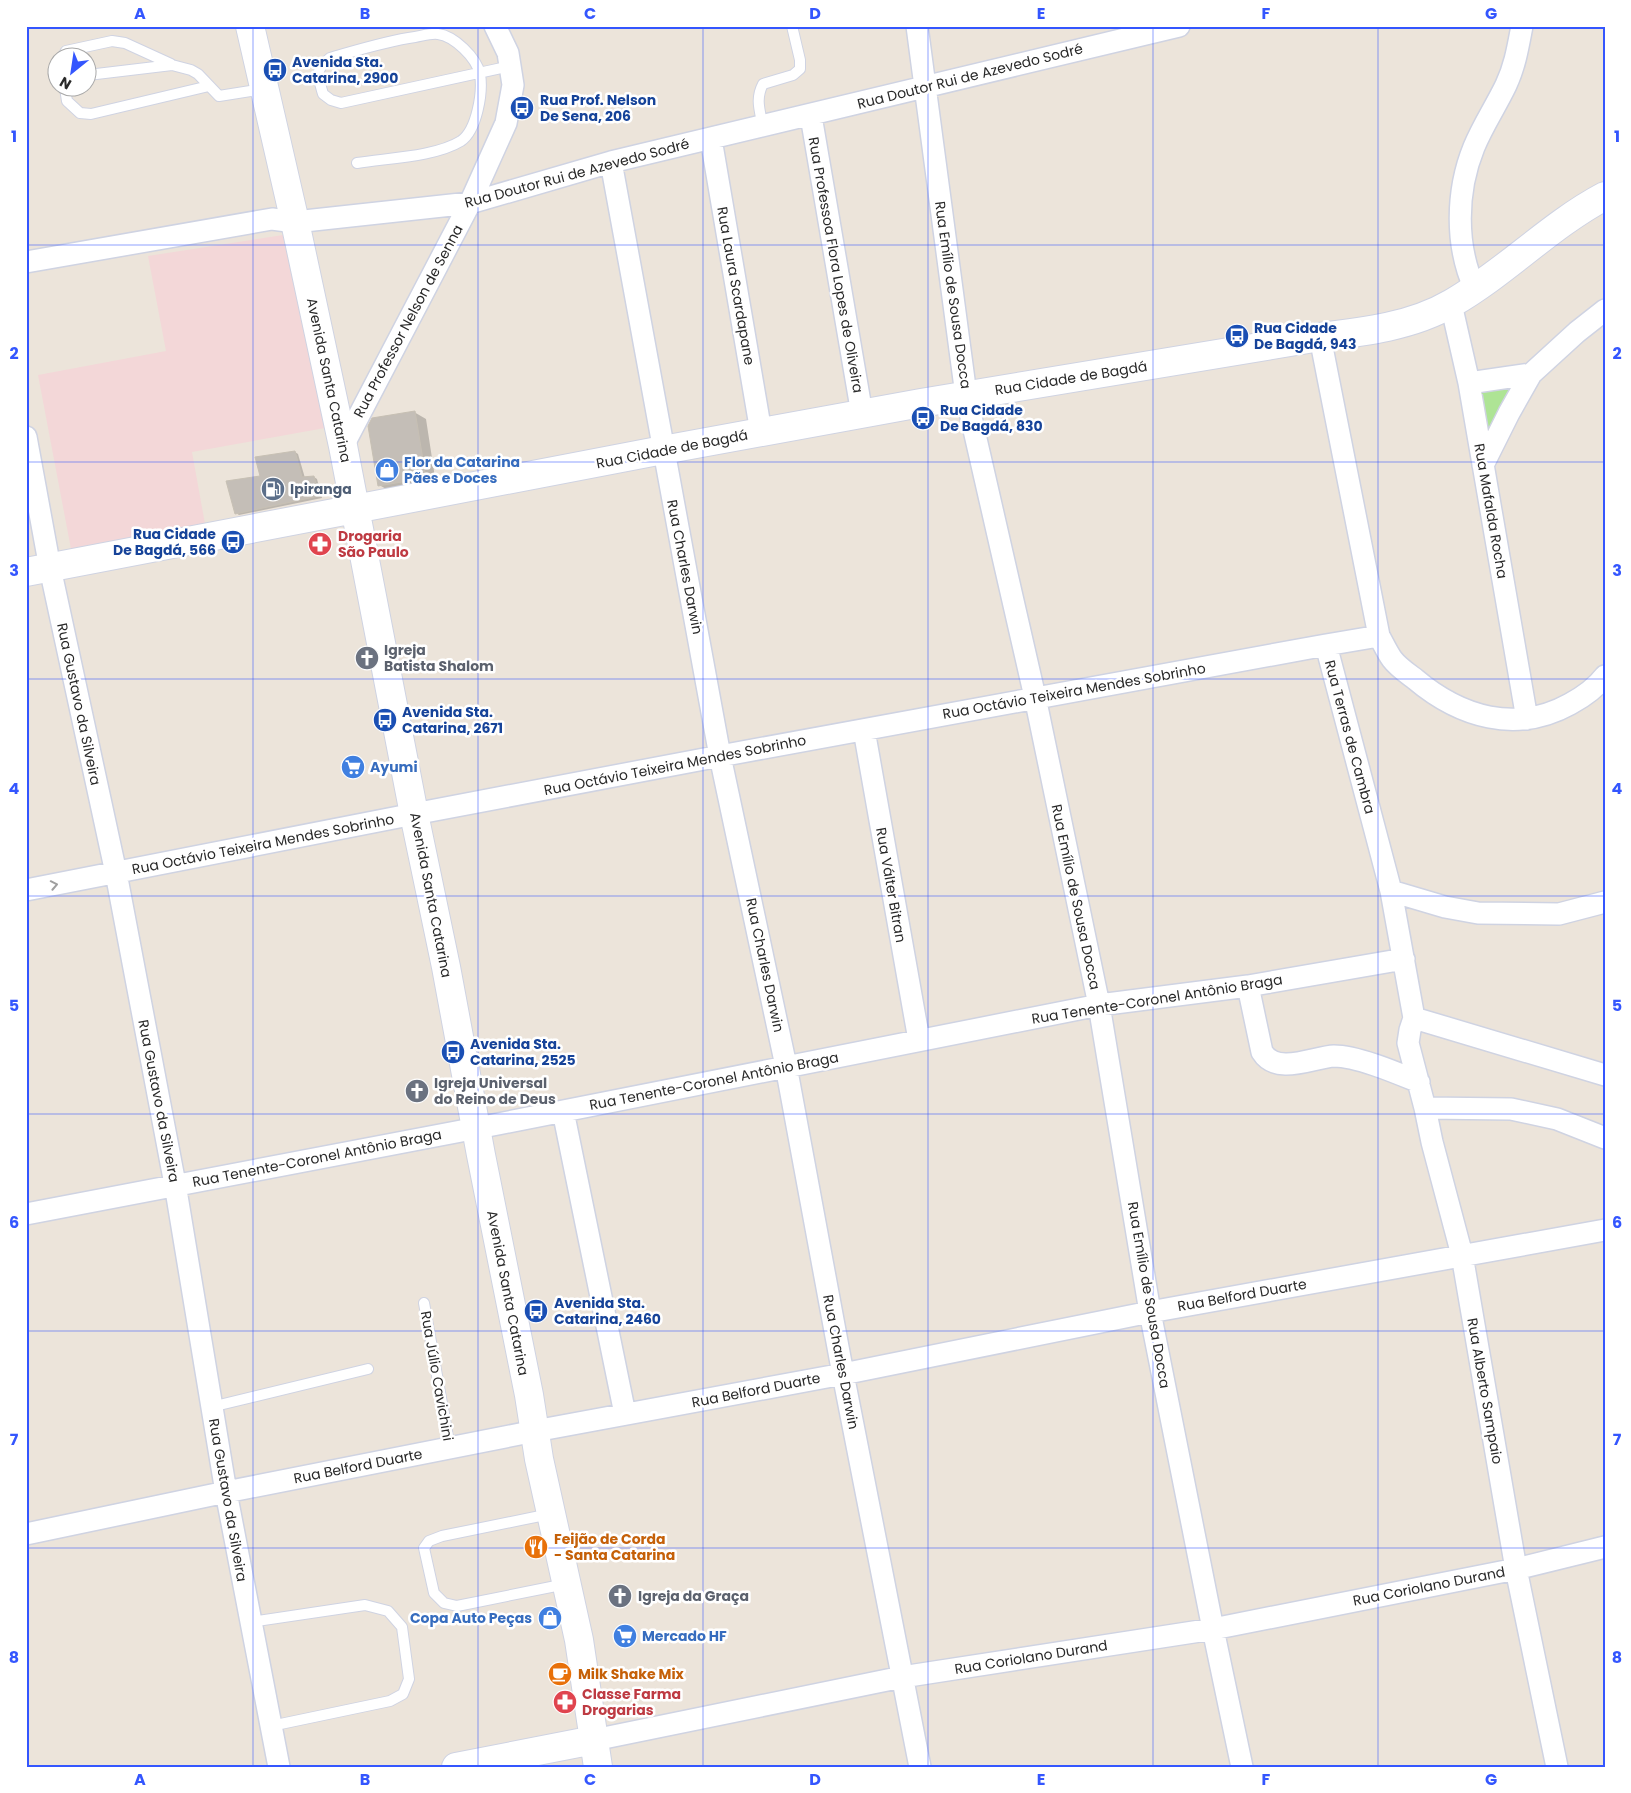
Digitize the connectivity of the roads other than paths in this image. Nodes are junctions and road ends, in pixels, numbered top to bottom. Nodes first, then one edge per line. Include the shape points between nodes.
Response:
1 (250, 26) edge
2 (495, 26) edge
3 (792, 26) edge
4 (917, 26) edge
5 (1179, 26) edge
6 (1522, 26) edge
7 (80, 48) edge
8 (172, 65) junction
9 (511, 66) junction
10 (480, 73) junction
11 (98, 74) edge
12 (209, 86) junction
13 (925, 87) junction
14 (264, 88) junction
15 (67, 98) edge
16 (811, 116) junction
17 (763, 127) junction
18 (711, 139) junction
19 (611, 162) junction
20 (357, 163) dead end
21 (1605, 196) edge
22 (470, 203) junction
23 (295, 222) junction
24 (26, 262) edge
25 (1474, 289) junction
26 (1451, 304) junction
27 (1605, 310) edge
28 (1355, 333) junction
29 (1320, 337) junction
30 (1531, 374) junction
31 (1329, 380) junction
32 (1469, 383) junction
33 (966, 395) junction
34 (862, 414) junction
35 (761, 432) junction
36 (26, 437) edge
37 (343, 446) junction
38 (663, 450) junction
39 (1483, 465) junction
40 (356, 510) junction
41 (38, 570) edge
42 (1379, 636) junction
43 (1326, 645) junction
44 (1605, 676) edge
45 (1035, 697) junction
46 (1527, 719) junction
47 (864, 730) junction
48 (720, 756) junction
49 (414, 814) junction
50 (116, 873) junction
51 (26, 890) edge
52 (1392, 891) junction
53 (1605, 902) edge
54 (1404, 959) junction
55 (1248, 986) junction
56 (1099, 1005) junction
57 (1414, 1018) junction
58 (919, 1040) junction
59 (786, 1066) junction
60 (1605, 1075) edge
61 (1418, 1082) junction
62 (1425, 1108) junction
63 (563, 1111) junction
64 (476, 1128) junction
65 (1605, 1138) edge
66 (176, 1184) junction
67 (26, 1214) edge
68 (1605, 1230) edge
69 (1462, 1255) junction
70 (424, 1304) dead end
71 (1150, 1312) junction
72 (368, 1369) dead end
73 (843, 1374) junction
74 (211, 1407) junction
75 (626, 1414) junction
76 (535, 1431) junction
77 (450, 1448) junction
78 (226, 1492) junction
79 (551, 1514) junction
80 (26, 1534) edge
81 (1605, 1547) edge
82 (1516, 1569) junction
83 (567, 1584) junction
84 (251, 1622) junction
85 (1213, 1629) junction
86 (902, 1677) junction
87 (271, 1726) junction
88 (594, 1740) junction
89 (278, 1767) edge
90 (456, 1767) edge
91 (598, 1767) edge
92 (920, 1767) edge
93 (1242, 1767) edge
94 (1556, 1767) edge

1 - 14 street, Avenida Santa Catarina
2 - 9 street, Rua Professor Nelson de Senna
3 - 17 lane via 800,69 793,76 763,84 758,92 758,102
4 - 13 street, Rua Emílio de Sousa Docca
5 - 13 street, Rua Doutor Rui de Azevedo Sodré
6 - 25 street via 1514,65 1473,149 1463,187 1462,246 1466,270
7 - 8 lane via 112,41 125,43
8 - 11 lane
8 - 12 lane via 191,70
9 - 10 lane
9 - 22 street, Rua Professor Nelson de Senna via 513,85 506,123
10 - 10 lane via 341,103 323,94 318,74 321,65 330,58 400,39 436,34 448,36 461,46
10 - 20 lane via 480,100 473,126 462,140 440,150
12 - 14 lane via 219,96
12 - 15 lane via 91,114 80,113
13 - 16 street, Rua Doutor Rui de Azevedo Sodré
13 - 33 street, Rua Emílio de Sousa Docca
14 - 23 street, Avenida Santa Catarina
16 - 17 street, Rua Doutor Rui de Azevedo Sodré
16 - 34 street, Rua Professoa Flora Lopes de Oliveira
17 - 18 street, Rua Doutor Rui de Azevedo Sodré
18 - 19 street, Rua Doutor Rui de Azevedo Sodré
18 - 35 street, Rua Laura Scardapane
19 - 22 street, Rua Doutor Rui de Azevedo Sodré
19 - 38 street, Rua Charles Darwin
21 - 25 street, Rua Cidade de Bagdá via 1582,208
22 - 23 street, Rua Doutor Rui de Azevedo Sodré
22 - 37 street, Rua Professor Nelson de Senna
23 - 24 street, Rua Doutor Rui de Azevedo Sodré via 272,219
23 - 37 street, Avenida Santa Catarina
25 - 26 street, Rua Cidade de Bagdá
26 - 28 street, Rua Cidade de Bagdá via 1398,324
26 - 32 street, Rua Mafalda Rocha
27 - 30 street
28 - 29 street, Rua Cidade de Bagdá
28 - 31 street via 1338,351
29 - 31 street
29 - 33 street, Rua Cidade de Bagdá
30 - 32 street
30 - 39 street
31 - 42 street
32 - 39 street, Rua Mafalda Rocha
33 - 34 street, Rua Cidade de Bagdá
33 - 45 street, Rua Emílio de Sousa Docca
34 - 35 street, Rua Cidade de Bagdá
35 - 38 street, Rua Cidade de Bagdá
36 - 41 street, Rua Gustavo da Silveira
37 - 40 street, Avenida Santa Catarina
38 - 40 street, Rua Cidade de Bagdá
38 - 48 street, Rua Charles Darwin
39 - 46 street, Rua Mafalda Rocha
40 - 41 street, Rua Cidade de Bagdá
40 - 49 street, Avenida Santa Catarina
41 - 50 street, Rua Gustavo da Silveira
42 - 43 street, Rua Terras de Cambra
42 - 46 street via 1392,659 1432,694 1473,713
43 - 45 street, Rua Octávio Teixeira Mendes Sobrinho
43 - 52 street, Rua Terras de Cambra
44 - 46 street via 1591,691 1555,712
45 - 47 street, Rua Octávio Teixeira Mendes Sobrinho
45 - 56 street, Rua Emílio de Sousa Docca
47 - 48 street, Rua Octávio Teixeira Mendes Sobrinho
47 - 58 street, Rua Válter Bitran
48 - 49 street, Rua Octávio Teixeira Mendes Sobrinho
48 - 59 street, Rua Charles Darwin
49 - 50 street, Rua Octávio Teixeira Mendes Sobrinho
49 - 64 street, Avenida Santa Catarina
51 -> 50 street, Rua Octávio Teixeira Mendes Sobrinho
50 - 66 street, Rua Gustavo da Silveira
52 - 53 street via 1478,913 1559,914
52 - 54 street, Rua Terras de Cambra
54 - 55 street, Rua Tenente-Coronel Antônio Braga
54 - 57 street, Rua Terras de Cambra
55 - 56 street, Rua Tenente-Coronel Antônio Braga
55 - 61 street via 1262,1052 1269,1059 1293,1063 1340,1056
56 - 58 street, Rua Tenente-Coronel Antônio Braga
56 - 71 street, Rua Emílio de Sousa Docca
57 - 60 street
57 - 61 street, Rua Alberto Sampaio via 1408,1043
58 - 59 street, Rua Tenente-Coronel Antônio Braga
59 - 63 street, Rua Tenente-Coronel Antônio Braga
59 - 73 street, Rua Charles Darwin
61 - 62 street, Rua Alberto Sampaio
62 - 65 street via 1511,1109 1557,1119
62 - 69 street, Rua Alberto Sampaio
63 - 64 street, Rua Tenente-Coronel Antônio Braga
63 - 75 street
64 - 66 street, Rua Tenente-Coronel Antônio Braga
64 - 76 street, Avenida Santa Catarina
66 - 67 street, Rua Tenente-Coronel Antônio Braga
66 - 74 street, Rua Gustavo da Silveira
68 - 69 street, Rua Belford Duarte
69 - 71 street, Rua Belford Duarte
69 - 82 street, Rua Alberto Sampaio
70 - 77 lane, Rua Júlio Cavichini
71 - 73 street, Rua Belford Duarte
71 - 85 street, Rua Emílio de Sousa Docca
72 - 74 lane
73 - 75 street, Rua Belford Duarte
73 - 86 street, Rua Charles Darwin
74 - 78 street, Rua Gustavo da Silveira
75 - 76 street, Rua Belford Duarte
76 - 77 street, Rua Belford Duarte
76 - 79 street, Avenida Santa Catarina
77 - 78 street, Rua Belford Duarte
78 - 80 street, Rua Belford Duarte
78 - 84 street, Rua Gustavo da Silveira
79 - 83 street, Avenida Santa Catarina
79 - 83 lane via 429,1540 424,1548 434,1593 444,1603 458,1606
81 - 82 street, Rua Coriolano Durand
82 - 85 street, Rua Coriolano Durand
82 - 94 street, Rua Alberto Sampaio
83 - 88 street, Avenida Santa Catarina via 580,1640
84 - 87 street, Rua Gustavo da Silveira
84 - 87 lane via 365,1605 388,1611 402,1627 409,1679 403,1694 390,1701
85 - 86 street, Rua Coriolano Durand
85 - 93 street, Rua Emílio de Sousa Docca
86 - 88 street, Rua Coriolano Durand
86 - 92 street, Rua Charles Darwin
87 - 89 street, Rua Gustavo da Silveira
88 - 90 street, Rua Coriolano Durand
88 - 91 street, Avenida Santa Catarina

